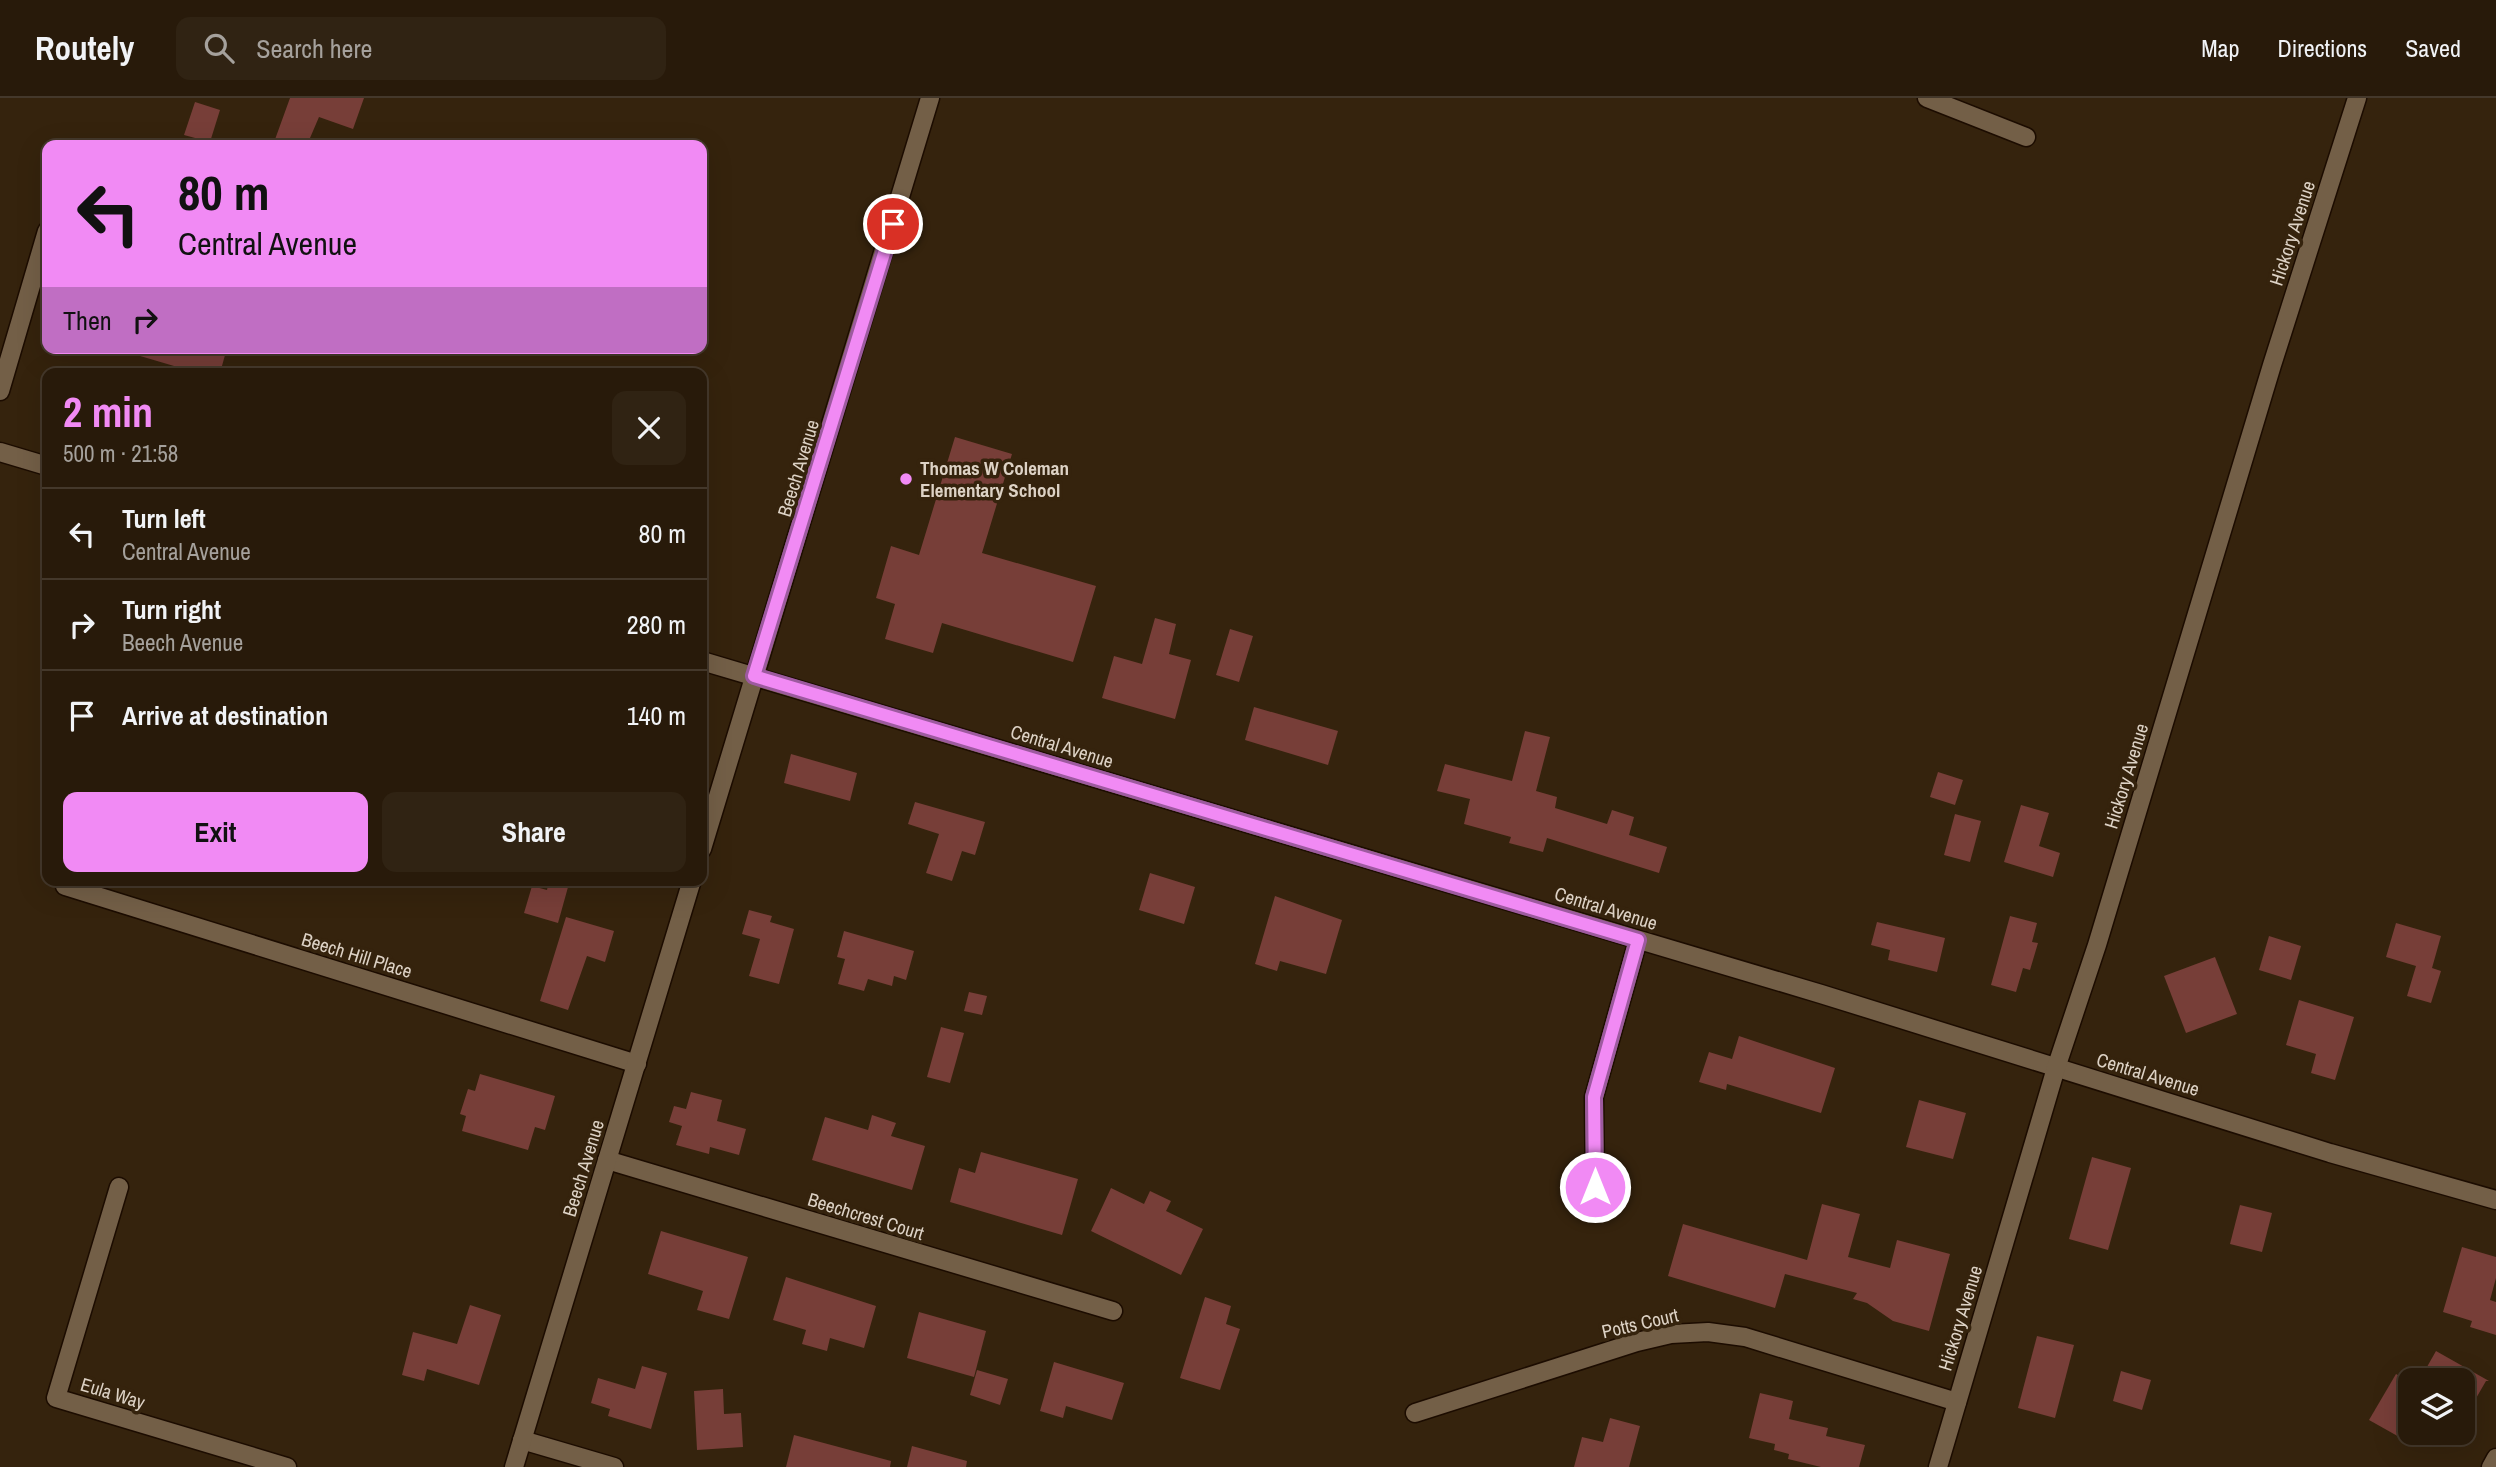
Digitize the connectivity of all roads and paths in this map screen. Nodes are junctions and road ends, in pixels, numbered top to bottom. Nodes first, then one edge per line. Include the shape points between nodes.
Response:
1 (930, 98) edge
2 (2357, 98) edge
3 (1934, 99) edge
4 (2026, 137) dead end
5 (42, 249) edge
6 (0, 391) edge
7 (0, 452) edge
8 (42, 465) edge
9 (707, 662) edge
10 (754, 676) junction
11 (707, 832) edge
12 (65, 886) dead end
13 (690, 886) edge
14 (1638, 940) junction
15 (637, 1064) junction
16 (2056, 1068) junction
17 (607, 1160) junction
18 (119, 1187) dead end
19 (1595, 1187) dead end
20 (2496, 1200) edge
21 (1114, 1311) dead end
22 (1957, 1402) junction
23 (1415, 1413) dead end
24 (522, 1440) junction
25 (2496, 1458) edge
26 (287, 1467) edge
27 (514, 1467) edge
28 (614, 1467) edge
29 (1938, 1467) edge
30 (2491, 1467) edge

1 - 10 street, Beech Avenue
2 - 16 street, Hickory Avenue
3 - 4 street
5 - 6 street
7 - 8 street
9 - 10 street, Central Avenue
10 - 11 street, Beech Avenue
10 - 14 street, Central Avenue
12 - 15 street, Beech Hill Place
13 - 15 street, Beech Avenue
14 - 16 street, Central Avenue
14 - 19 street via 1594,1097
15 - 17 street, Beech Avenue
16 - 20 street, Central Avenue
16 - 22 street, Hickory Avenue
17 - 21 street, Beechcrest Court
17 - 24 street, Beech Avenue
18 - 26 street, Eula Way via 56,1398
22 - 23 street, Potts Court via 1745,1337 1708,1332 1637,1342
22 - 29 street, Hickory Avenue
24 - 27 street, Beech Avenue
24 - 28 street
25 - 30 street

